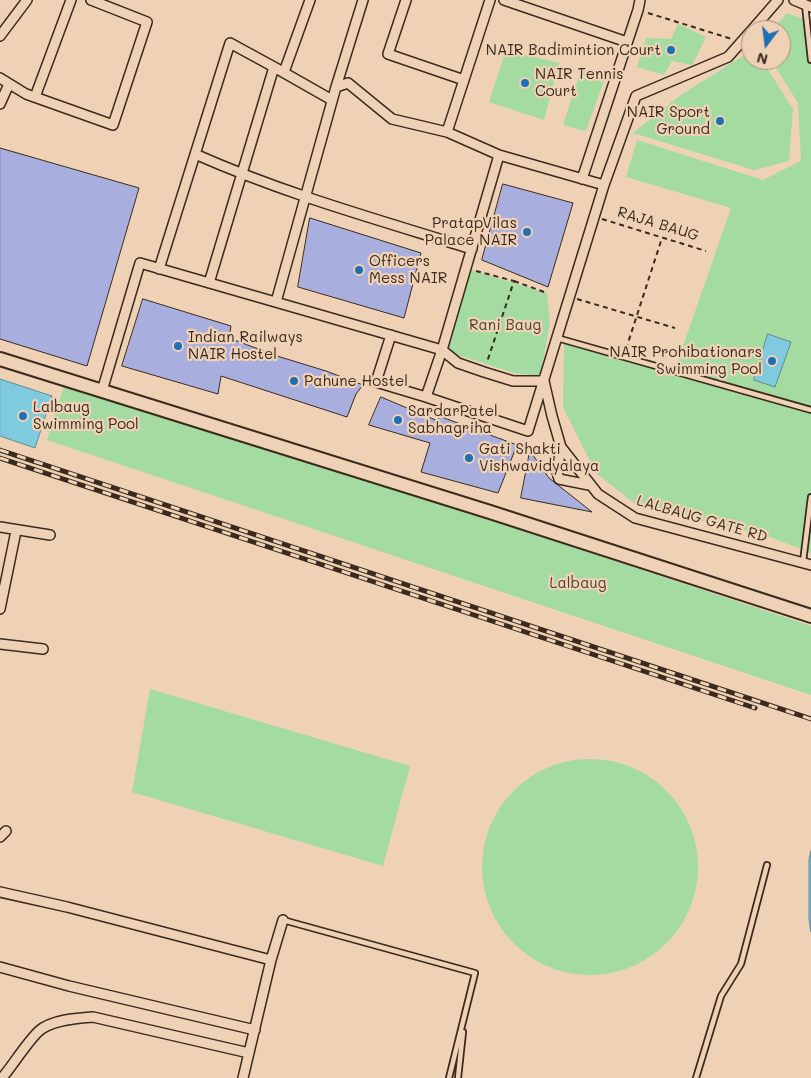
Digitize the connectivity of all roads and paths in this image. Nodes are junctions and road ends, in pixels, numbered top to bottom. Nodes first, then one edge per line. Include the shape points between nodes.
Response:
1 (27, 0) edge
2 (71, 0) edge
3 (91, 0) edge
4 (310, 0) edge
5 (363, 0) edge
6 (406, 0) edge
7 (490, 0) edge
8 (504, 0) edge
9 (640, 0) edge
10 (778, 0) edge
11 (794, 0) edge
12 (808, 6) edge
13 (638, 10) junction
14 (761, 20) edge
15 (0, 36) edge
16 (738, 40) dead end
17 (628, 42) junction
18 (741, 43) edge
19 (811, 60) edge
20 (274, 67) junction
21 (284, 72) junction
22 (0, 78) edge
23 (464, 80) junction
24 (9, 84) junction
25 (336, 87) junction
26 (35, 97) junction
27 (332, 100) junction
28 (0, 104) edge
29 (447, 132) junction
30 (195, 154) junction
31 (499, 155) junction
32 (242, 175) junction
33 (582, 179) junction
34 (604, 185) junction
35 (305, 198) junction
36 (602, 219) dead end
37 (662, 238) junction
38 (472, 249) junction
39 (706, 251) dead end
40 (159, 268) junction
41 (466, 269) junction
42 (514, 281) junction
43 (209, 283) junction
44 (546, 293) dead end
45 (575, 298) dead end
46 (276, 302) junction
47 (636, 317) junction
48 (675, 328) dead end
49 (392, 336) junction
50 (557, 338) junction
51 (442, 350) junction
52 (623, 357) junction
53 (0, 359) edge
54 (484, 372) junction
55 (544, 381) junction
56 (102, 390) junction
57 (426, 397) junction
58 (811, 410) edge
59 (561, 447) junction
60 (589, 485) junction
61 (811, 497) edge
62 (490, 512) junction
63 (0, 527) edge
64 (16, 530) junction
65 (50, 535) dead end
66 (807, 563) edge
67 (0, 609) edge
68 (811, 616) edge
69 (811, 622) edge
70 (0, 644) edge
71 (43, 649) dead end
72 (767, 865) dead end
73 (0, 892) edge
74 (282, 920) joint
75 (271, 960) junction
76 (0, 967) edge
77 (464, 1016) junction
78 (255, 1030) junction
79 (250, 1053) junction
80 (2, 1078) edge
81 (243, 1078) edge
82 (449, 1078) edge
83 (458, 1078) edge
84 (696, 1078) edge

1 - 15 street
2 - 26 street
3 - 26 street via 147,22 114,125
4 - 21 street
5 - 25 street
6 - 23 street via 388,54
7 - 23 street
8 - 17 street
9 - 13 street
10 - 14 street
11 - 12 street
12 - 19 lane
13 - 16 path
13 - 17 street
17 - 33 street
18 - 34 street via 728,57 636,96
20 - 21 street
20 - 30 street via 230,43
20 - 32 street
21 - 27 street
22 - 24 street
23 - 29 street
24 - 26 street
24 - 28 street
25 - 27 street
25 - 29 street via 348,83 392,119
27 - 35 street
29 - 31 street
30 - 32 street
30 - 40 street
31 - 33 street
31 - 38 street
32 - 35 street
32 - 43 street
33 - 34 street
34 - 50 street
35 - 38 street
35 - 46 street
36 - 37 path, RAJA BAUG
37 - 39 path, RAJA BAUG
37 - 47 path
38 - 41 street
40 - 43 street
40 - 56 street via 140,263
41 - 42 path
41 - 51 street
42 - 44 path
42 - 54 path
43 - 46 street
45 - 47 path
46 - 49 street
47 - 48 path
47 - 52 path
49 - 51 street
49 - 57 street via 376,382
50 - 52 lane
50 - 55 street
51 - 54 street via 458,364
51 - 57 street
52 - 58 lane
53 - 56 street
54 - 55 street via 513,381
55 - 57 street via 528,431
55 - 59 street, LALBAUG GATE RD
56 - 62 street
59 - 60 street, LALBAUG GATE RD
59 - 60 street via 557,472 560,479
60 - 66 street, LALBAUG GATE RD via 635,518
61 - 66 lane
62 - 68 street
62 - 69 street via 505,521
63 - 64 street
64 - 65 street
64 - 67 street
70 - 71 street
72 - 84 lane via 742,964 720,996
73 - 75 street
74 - 75 street
74 - 77 lane via 474,973
75 - 78 street
76 - 78 street
77 - 82 lane
77 - 83 lane
78 - 79 street
79 - 80 street via 93,1018 80,1018 40,1030
79 - 81 street

